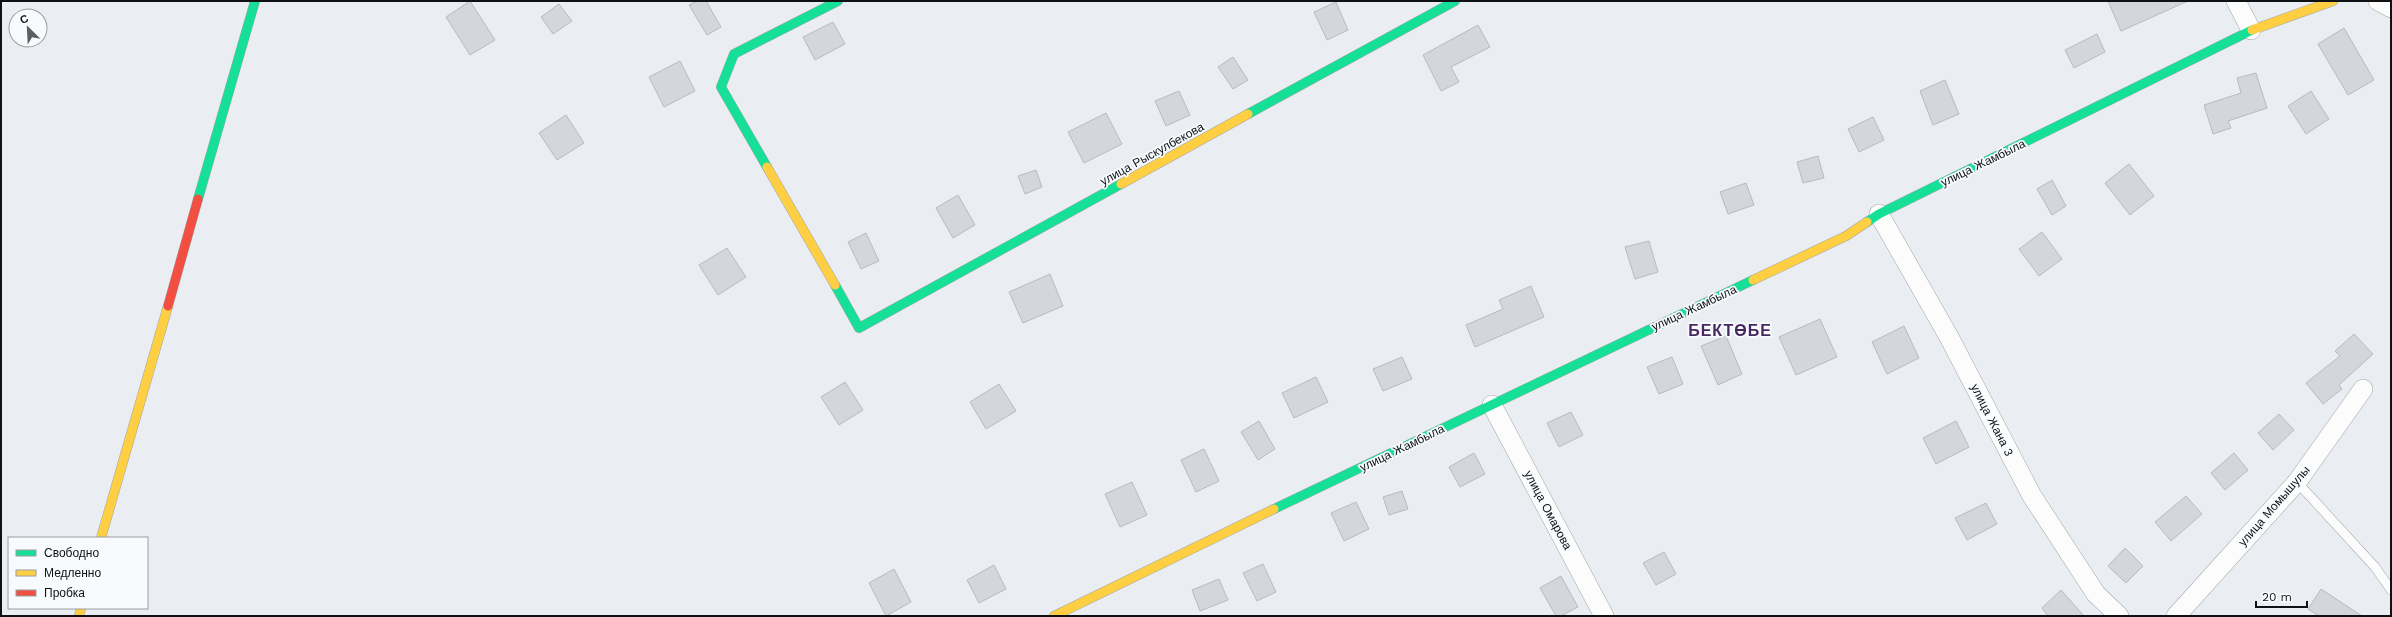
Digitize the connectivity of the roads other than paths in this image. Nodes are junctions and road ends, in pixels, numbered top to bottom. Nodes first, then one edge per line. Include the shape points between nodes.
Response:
1 (255, 1) edge
2 (838, 1) edge
3 (1455, 1) edge
4 (2236, 1) edge
5 (2333, 1) edge
6 (2378, 1) edge
7 (2391, 8) edge
8 (2251, 30) junction
9 (1880, 214) junction
10 (2362, 389) dead end
11 (1492, 405) junction
12 (2297, 482) junction
13 (101, 537) edge
14 (2391, 590) edge
15 (1054, 616) edge
16 (1604, 616) edge
17 (2119, 616) edge
18 (2176, 616) edge

1 - 13 street
2 - 3 street, улица Рыскулбекова via 734,54 722,87 859,328
4 - 8 street
5 - 8 street, улица Жамбыла
6 - 7 street
8 - 9 street, улица Жамбыла
9 - 11 street, улица Жамбыла via 1846,236
9 - 17 street, улица Жана 3 via 2032,496 2096,594
10 - 12 street, улица Момышулы
11 - 15 street, улица Жамбыла
11 - 16 street, улица Омарова
12 - 14 lane via 2375,567
12 - 18 street, улица Момышулы

